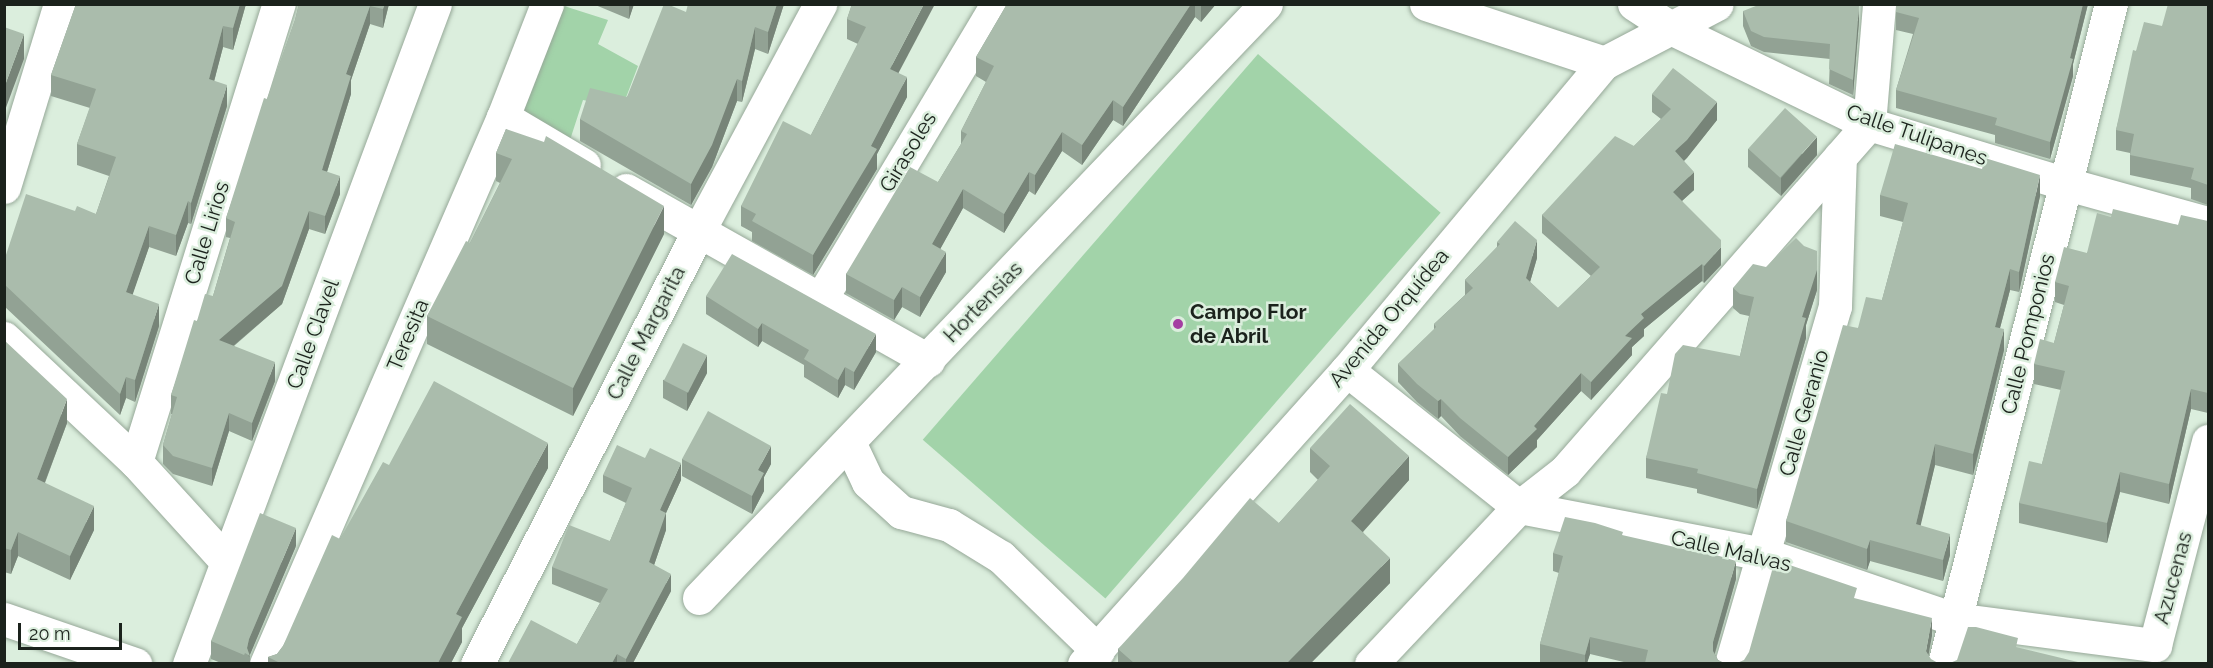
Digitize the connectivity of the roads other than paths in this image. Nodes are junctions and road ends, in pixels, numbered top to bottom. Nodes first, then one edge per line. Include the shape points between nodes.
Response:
1 (60, 4) edge
2 (279, 4) edge
3 (435, 4) edge
4 (547, 4) edge
5 (820, 4) edge
6 (997, 4) edge
7 (1266, 4) edge
8 (1426, 4) edge
9 (1634, 4) edge
10 (1717, 4) edge
11 (1879, 4) edge
12 (2111, 4) edge
13 (1671, 28) junction
14 (1604, 63) junction
15 (503, 117) junction
16 (1869, 123) junction
17 (1840, 157) junction
18 (2067, 184) junction
19 (4, 187) edge
20 (2208, 224) edge
21 (698, 232) junction
22 (820, 300) junction
23 (4, 338) edge
24 (928, 360) junction
25 (1347, 370) junction
26 (2208, 441) edge
27 (849, 442) junction
28 (136, 462) junction
29 (1519, 507) junction
30 (1763, 554) junction
31 (228, 563) junction
32 (699, 598) dead end
33 (4, 619) edge
34 (1954, 619) junction
35 (2156, 645) joint
36 (1091, 657) edge
37 (135, 663) edge
38 (189, 663) edge
39 (266, 663) edge
40 (477, 663) edge
41 (1374, 663) edge
42 (1731, 663) edge
43 (1944, 663) edge

1 - 19 street
2 - 28 street, Calle Lirios
3 - 31 street, Calle Clavel
4 - 15 street, Teresita
5 - 21 street, Calle Margarita
6 - 22 street, Girasoles
7 - 24 street, Hortensias
8 - 14 street
9 - 13 street, Calle Tulipanes
10 - 13 street, Avenida Orquídea
11 - 16 street
12 - 18 street, Calle Pomponios
13 - 14 street, Avenida Orquídea
13 - 16 street, Calle Tulipanes
14 - 25 street, Avenida Orquídea
15 - 21 street
15 - 39 street, Teresita
16 - 17 street
16 - 18 street, Calle Tulipanes
17 - 29 street via 1565,471
17 - 30 street, Calle Geranio via 1835,306
18 - 20 street, Calle Tulipanes
18 - 34 street, Calle Pomponios
21 - 22 street
21 - 40 street, Calle Margarita
22 - 24 street
23 - 28 street
24 - 27 street, Hortensias
25 - 29 street, Calle Malvas
25 - 36 street, Avenida Orquídea
26 - 35 street, Azucenas
27 - 32 street, Hortensias
27 - 36 street via 868,482 901,512 949,525 1001,557
28 - 31 street
29 - 30 street, Calle Malvas
29 - 41 street
30 - 34 street, Calle Malvas
30 - 42 street, Calle Geranio
31 - 38 street, Calle Clavel
33 - 37 street
34 - 35 street, Calle Malvas
34 - 43 street, Calle Pomponios

